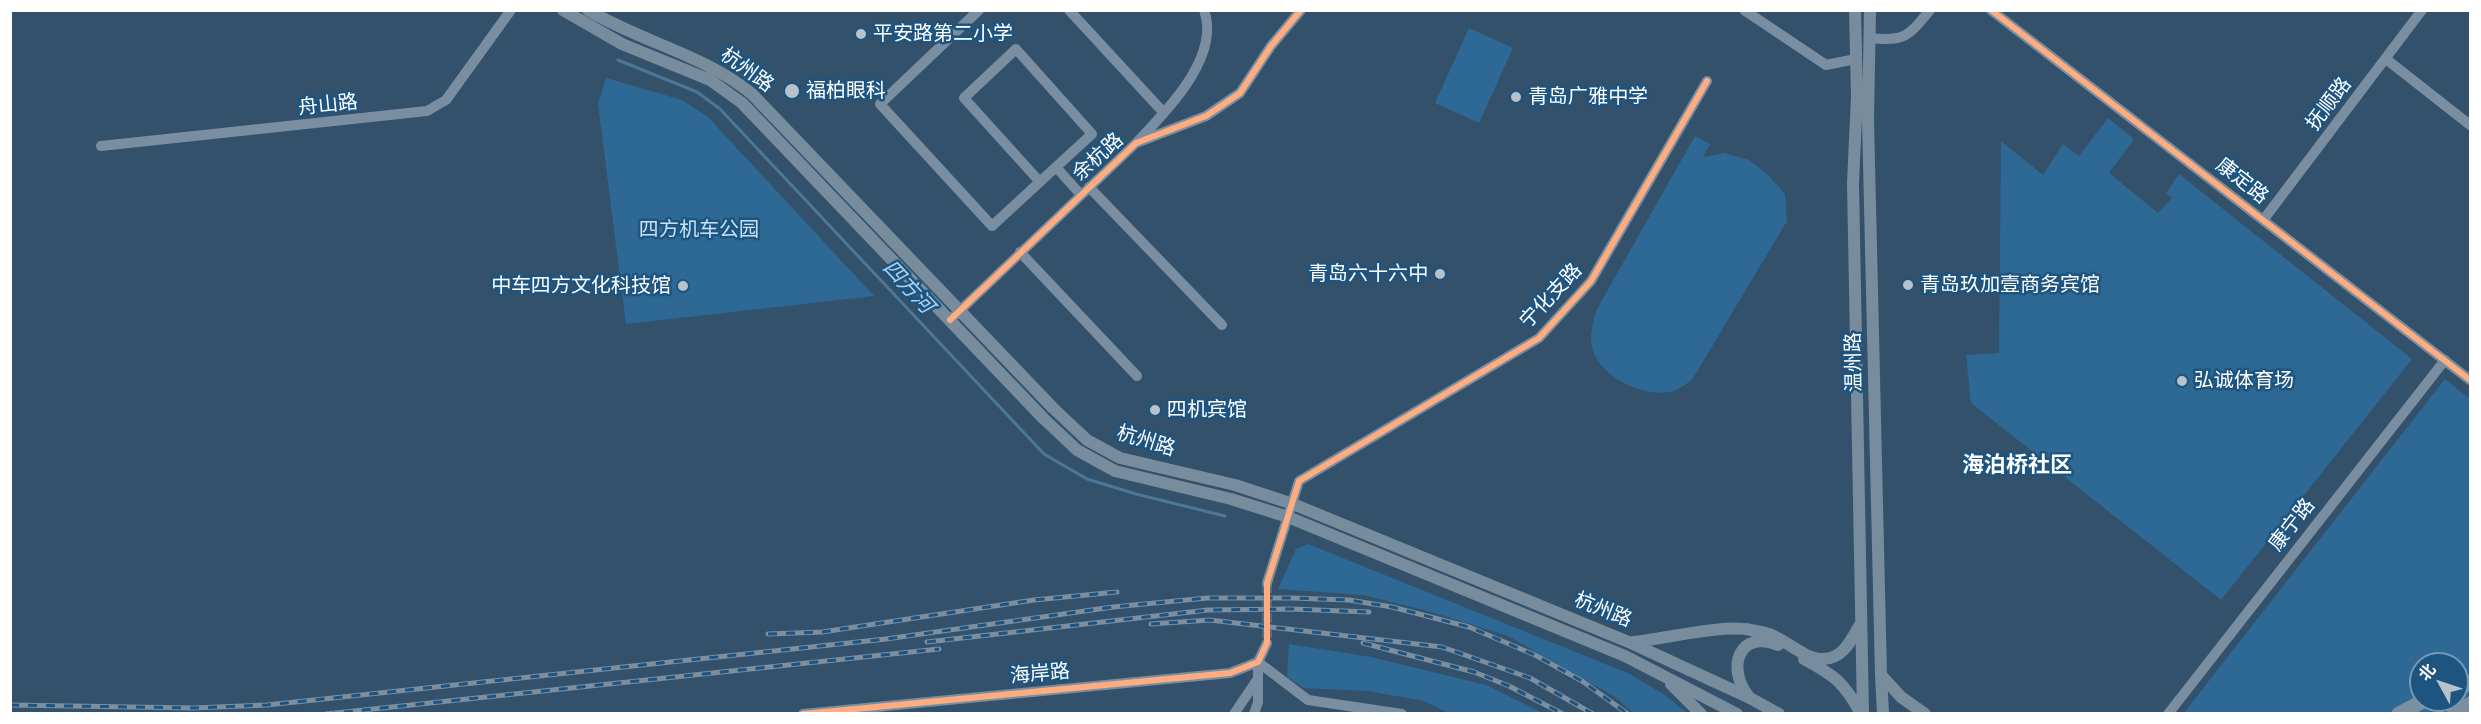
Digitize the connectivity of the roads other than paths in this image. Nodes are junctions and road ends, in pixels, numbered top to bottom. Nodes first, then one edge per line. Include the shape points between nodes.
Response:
1 (511, 10) edge
2 (563, 10) edge
3 (588, 10) edge
4 (979, 10) edge
5 (1069, 10) edge
6 (1204, 10) edge
7 (1301, 10) edge
8 (1744, 10) edge
9 (1855, 10) edge
10 (1861, 10) edge
11 (1870, 10) edge
12 (1930, 10) edge
13 (1991, 10) edge
14 (2422, 10) edge
15 (1869, 38) junction
16 (1856, 42) junction
17 (1856, 59) junction
18 (2386, 59) junction
19 (1707, 81) dead end
20 (1164, 113) junction
21 (2470, 125) edge
22 (1136, 143) junction
23 (101, 146) dead end
24 (1056, 167) junction
25 (1040, 182) junction
26 (1085, 191) junction
27 (2264, 219) junction
28 (1020, 252) junction
29 (960, 310) junction
30 (950, 320) junction
31 (1222, 325) dead end
32 (2445, 360) junction
33 (1137, 376) dead end
34 (2470, 380) edge
35 (1293, 504) junction
36 (1288, 517) junction
37 (1267, 583) tunnel mouth
38 (1862, 622) junction
39 (1267, 643) tunnel mouth
40 (1631, 643) junction
41 (1258, 662) junction
42 (1657, 672) junction
43 (1881, 675) junction
44 (1257, 680) junction
45 (1750, 698) junction
46 (2470, 704) edge
47 (1398, 713) edge
48 (803, 714) edge
49 (1234, 714) edge
50 (1254, 714) edge
51 (1701, 714) edge
52 (1737, 714) edge
53 (1779, 714) edge
54 (1862, 714) edge
55 (1883, 714) edge
56 (1925, 714) edge
57 (2168, 714) edge
58 (2454, 714) edge

1 - 23 street, 舟山路 via 446,100 427,111
2 - 30 main road, 杭州路 via 622,44 710,80 737,99
3 - 29 main road, 杭州路 via 628,32 710,65 745,88
4 - 25 street via 880,104 992,226
5 - 20 street
6 - 20 street via 1208,22 1201,58
7 - 22 street, 余杭路 via 1240,93 1206,116
8 - 17 street via 1826,65
9 - 16 main road, 温州路
10 - 16 main road, 温州路
11 - 15 main road, 温州路
12 - 15 street via 1911,34 1894,40
13 - 27 street, 康定路
14 - 18 street, 抚顺路
15 - 43 main road, 温州路
16 - 17 main road, 温州路
17 - 38 main road, 温州路 via 1853,183
18 - 21 street
18 - 27 street, 抚顺路
19 - 35 street, 宁化支路 via 1592,281 1539,338 1299,480
20 - 22 street
22 - 26 street, 余杭路
24 - 25 street
24 - 25 street via 1092,134 1016,49 964,98
24 - 26 street
26 - 28 street, 余杭路
26 - 31 street
27 - 32 street, 康定路
28 - 29 street, 余杭路
28 - 33 street
29 - 30 street, 余杭路
29 - 35 main road, 杭州路 via 1087,440 1120,458 1222,482
30 - 36 main road, 杭州路 via 1052,427 1094,460 1123,474 1225,497
32 - 34 street, 康定路
32 - 57 street, 康宁路
35 - 36 street
35 - 40 main road, 杭州路
36 - 37 street
36 - 42 main road, 杭州路
38 - 40 main road via 1842,652 1824,659 1769,634 1747,629
38 - 54 main road, 温州路
39 - 41 street
40 - 45 main road, 杭州路
41 - 44 street
41 - 47 street via 1308,700
41 - 48 street, 海岸路 via 1230,673
42 - 51 main road
42 - 52 main road, 杭州路
43 - 55 main road, 温州路
43 - 56 main road
44 - 49 street
44 - 50 street
45 - 53 main road, 杭州路
45 - 54 main road via 1737,678 1736,664 1748,646 1766,641 1832,675 1847,688
46 - 58 highway

